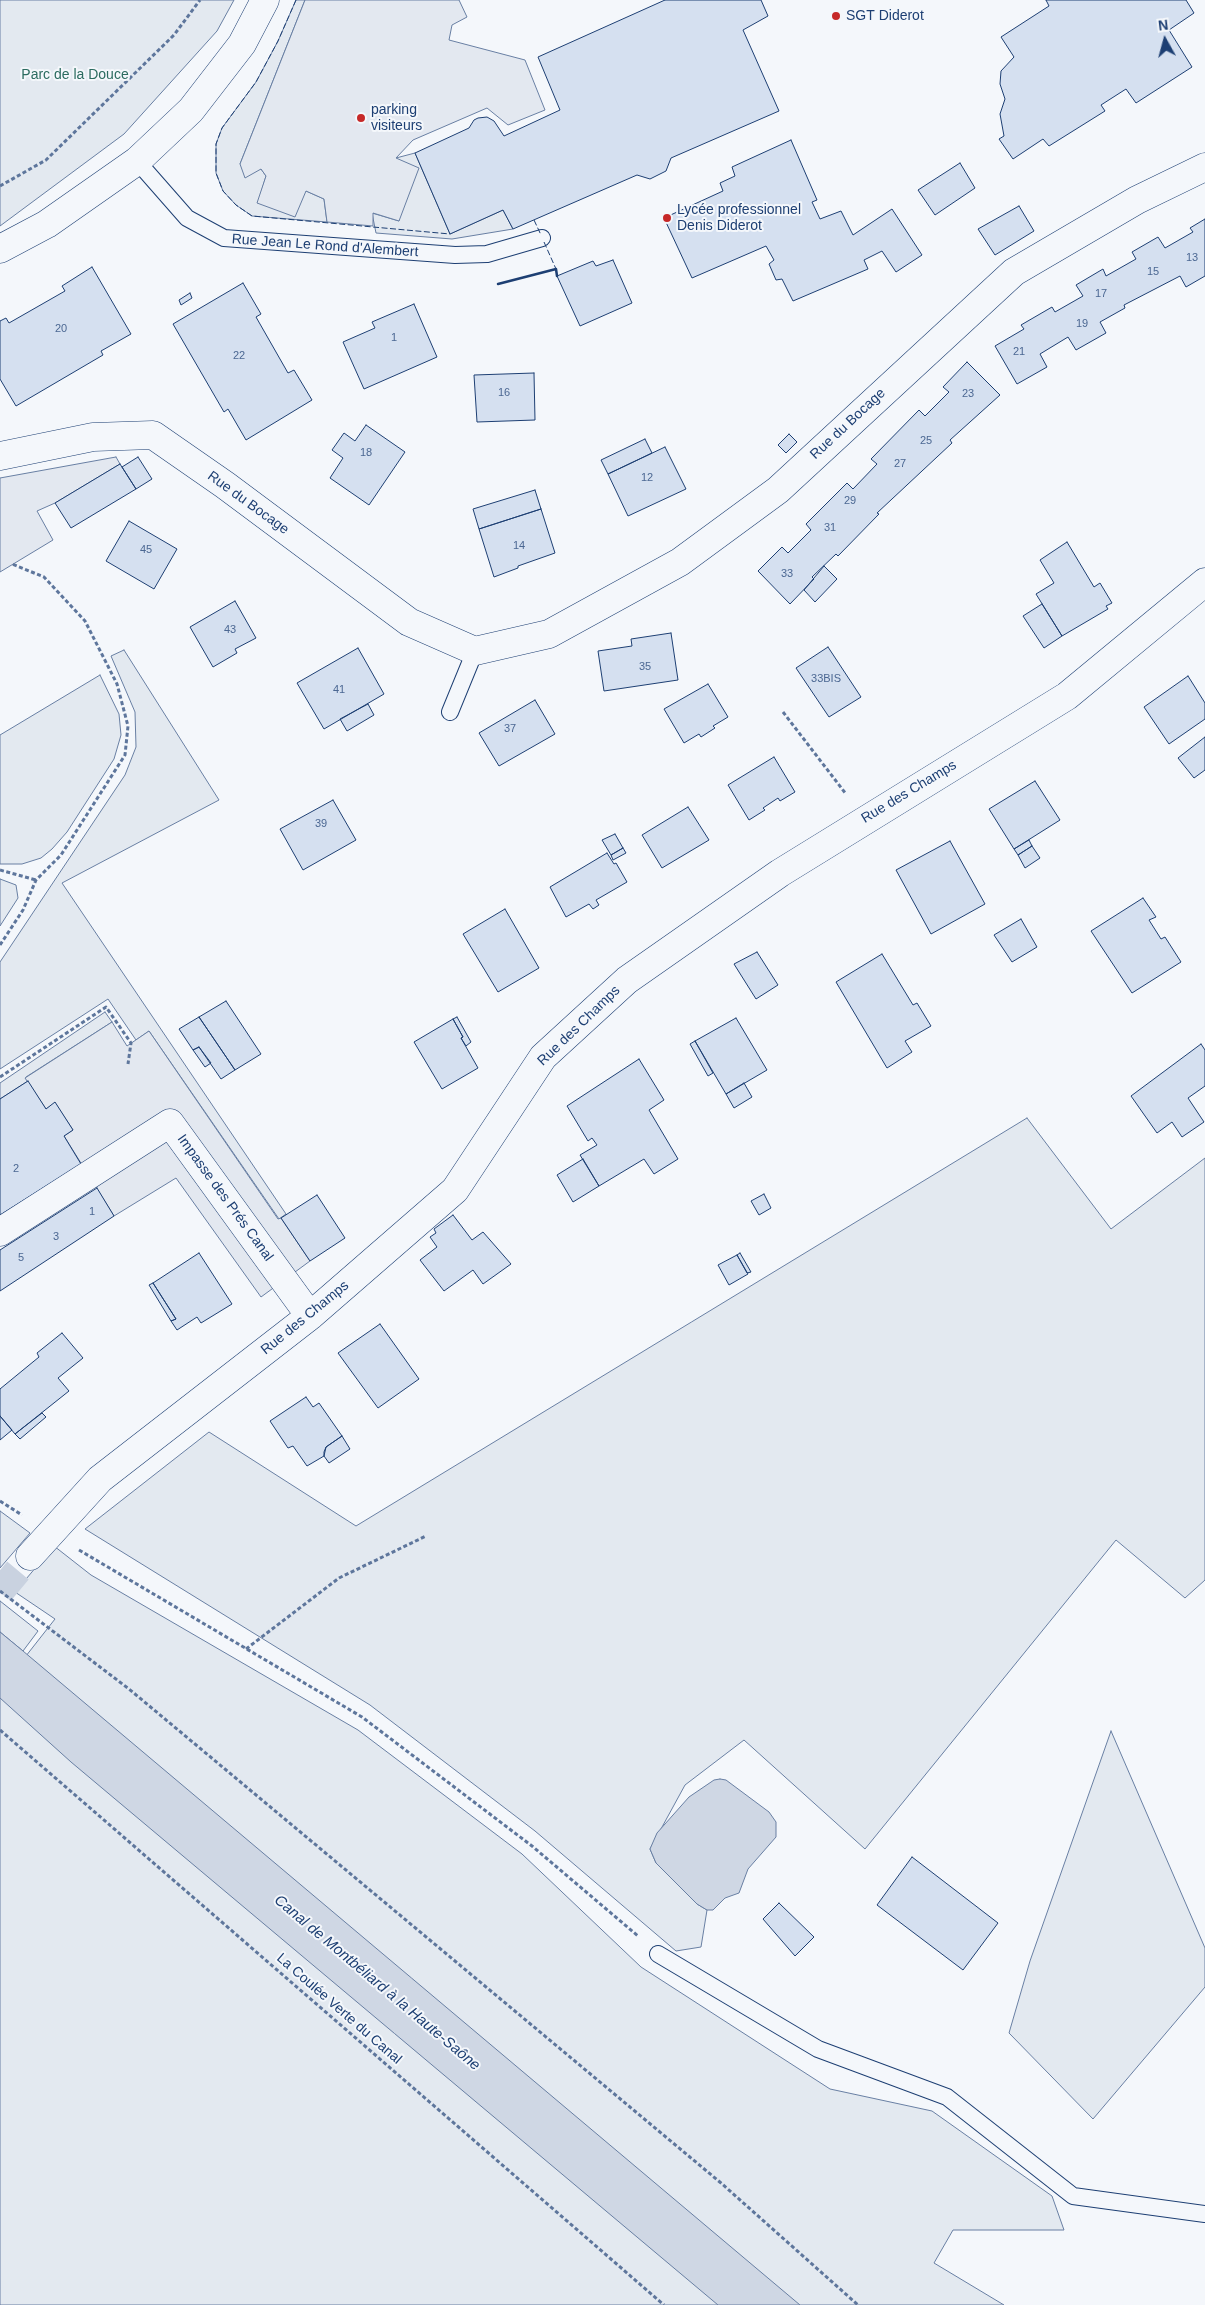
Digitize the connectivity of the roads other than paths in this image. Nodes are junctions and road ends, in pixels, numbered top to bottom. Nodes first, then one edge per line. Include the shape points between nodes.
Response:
1 (264, 0) edge
2 (137, 161) junction
3 (1205, 167) edge
4 (542, 238) dead end
5 (0, 249) edge
6 (0, 456) edge
7 (1205, 582) edge
8 (475, 651) junction
9 (450, 712) dead end
10 (0, 1232) edge
11 (310, 1316) junction
12 (30, 1556) tunnel mouth
13 (658, 1954) road end
14 (1205, 2214) edge

1 - 2 street via 242,44 197,102
2 - 4 lane, Rue Jean Le Rond d'Alembert via 187,218 224,238 455,256 487,254
2 - 5 street via 47,224
3 - 8 street, Rue du Bocage via 1137,200 1014,272 778,490 680,562 549,634
6 - 8 street, Rue du Bocage via 93,437 154,435 409,622
7 - 11 street, Rue des Champs via 1066,696 780,873 627,980 543,1057 455,1190
8 - 9 lane
10 - 11 street, Impasse des Prés Canal via 170,1123
11 - 12 street, Rue des Champs via 100,1479
13 - 14 lane via 818,2049 946,2097 1073,2196

